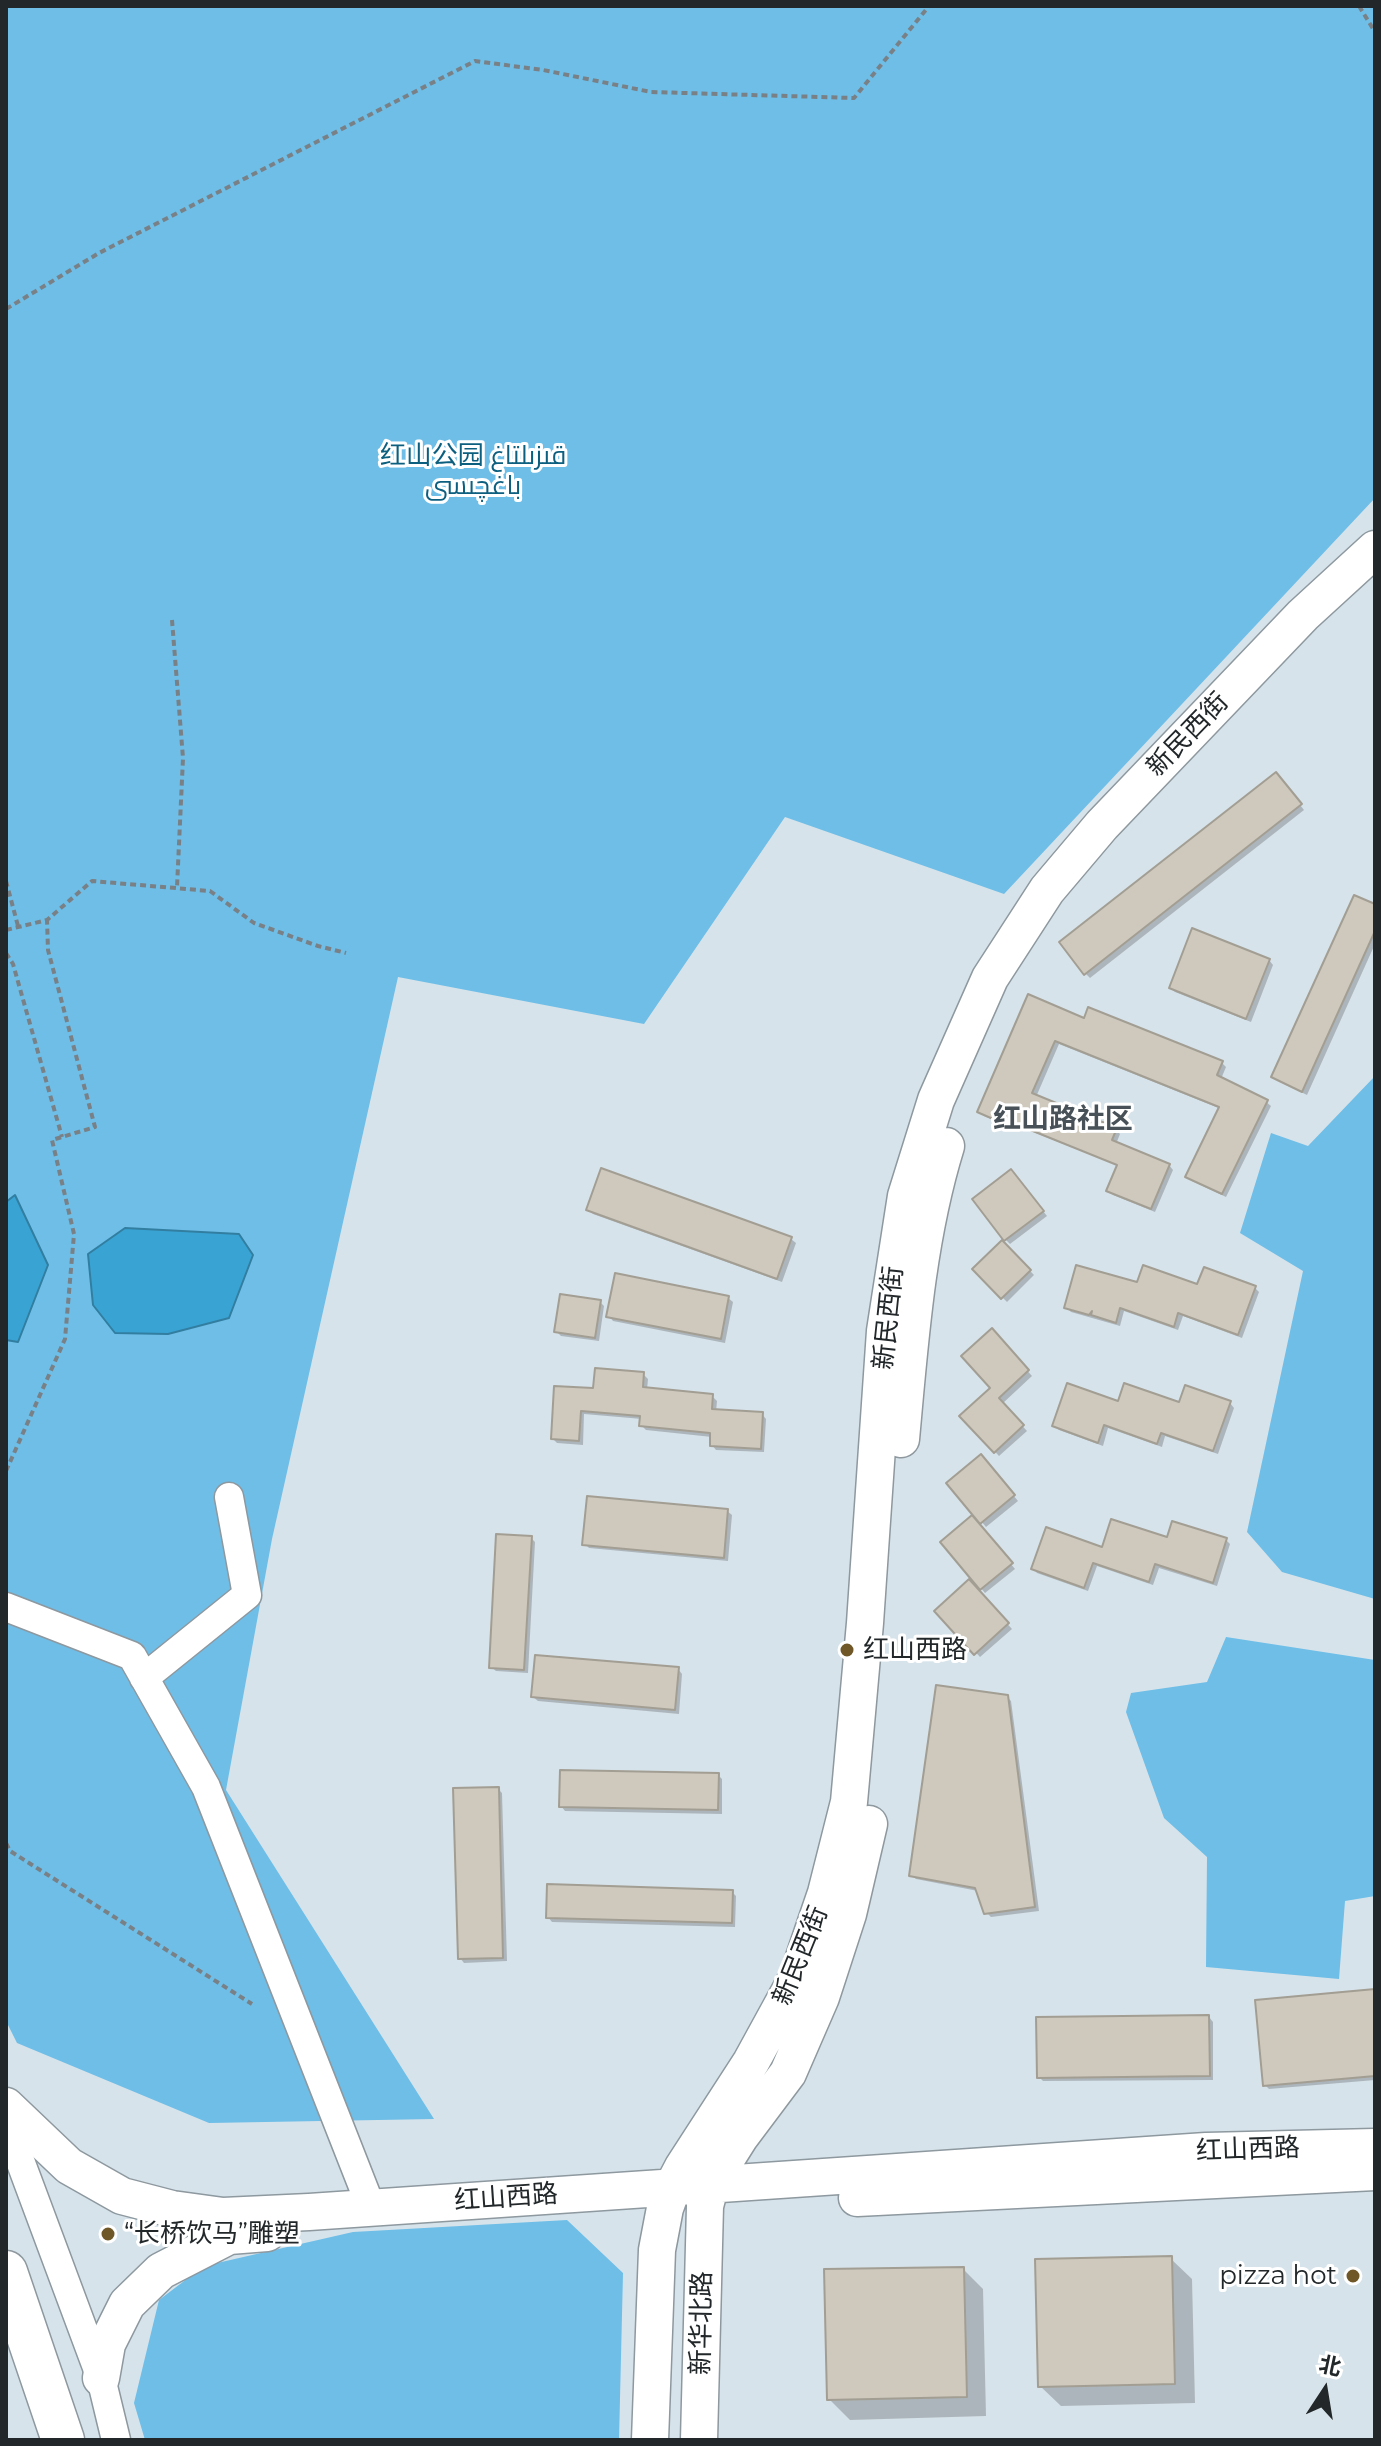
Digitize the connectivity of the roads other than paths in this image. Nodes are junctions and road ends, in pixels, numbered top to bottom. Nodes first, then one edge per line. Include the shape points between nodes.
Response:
1 (1375, 549) edge
2 (1375, 581) edge
3 (229, 1497) dead end
4 (6, 1607) edge
5 (144, 1678) junction
6 (6, 2106) edge
7 (6, 2123) edge
8 (1375, 2147) edge
9 (1375, 2172) edge
10 (708, 2195) junction
11 (669, 2197) junction
12 (371, 2207) junction
13 (6, 2272) edge
14 (101, 2378) junction
15 (63, 2440) edge
16 (116, 2440) edge
17 (650, 2440) edge
18 (699, 2440) edge

1 - 11 main road, 新民西街 via 1303,615 1102,825 1030,915 969,1022 922,1141 895,1258 849,1802 826,1893 797,1978
2 - 10 main road, 新民西街 via 1276,675 1103,856 1040,936 960,1102 936,1178 917,1287 868,1827 848,1914 821,1997 788,2073 740,2137
3 - 5 street via 247,1595
4 - 5 street via 132,1656
5 - 12 street via 206,1787
6 - 12 main road, 红山西路 via 69,2166 135,2200 223,2216
7 - 14 street
8 - 10 main road, 红山西路 via 1206,2151
9 - 10 main road, 红山西路
10 - 11 main road, 红山西路
10 - 18 main road, 新华北路
11 - 12 main road, 红山西路
11 - 14 main road, 红山西路 via 229,2236 161,2271 127,2304 107,2344
11 - 17 main road, 新华北路 via 657,2250
13 - 15 highway
14 - 16 street

